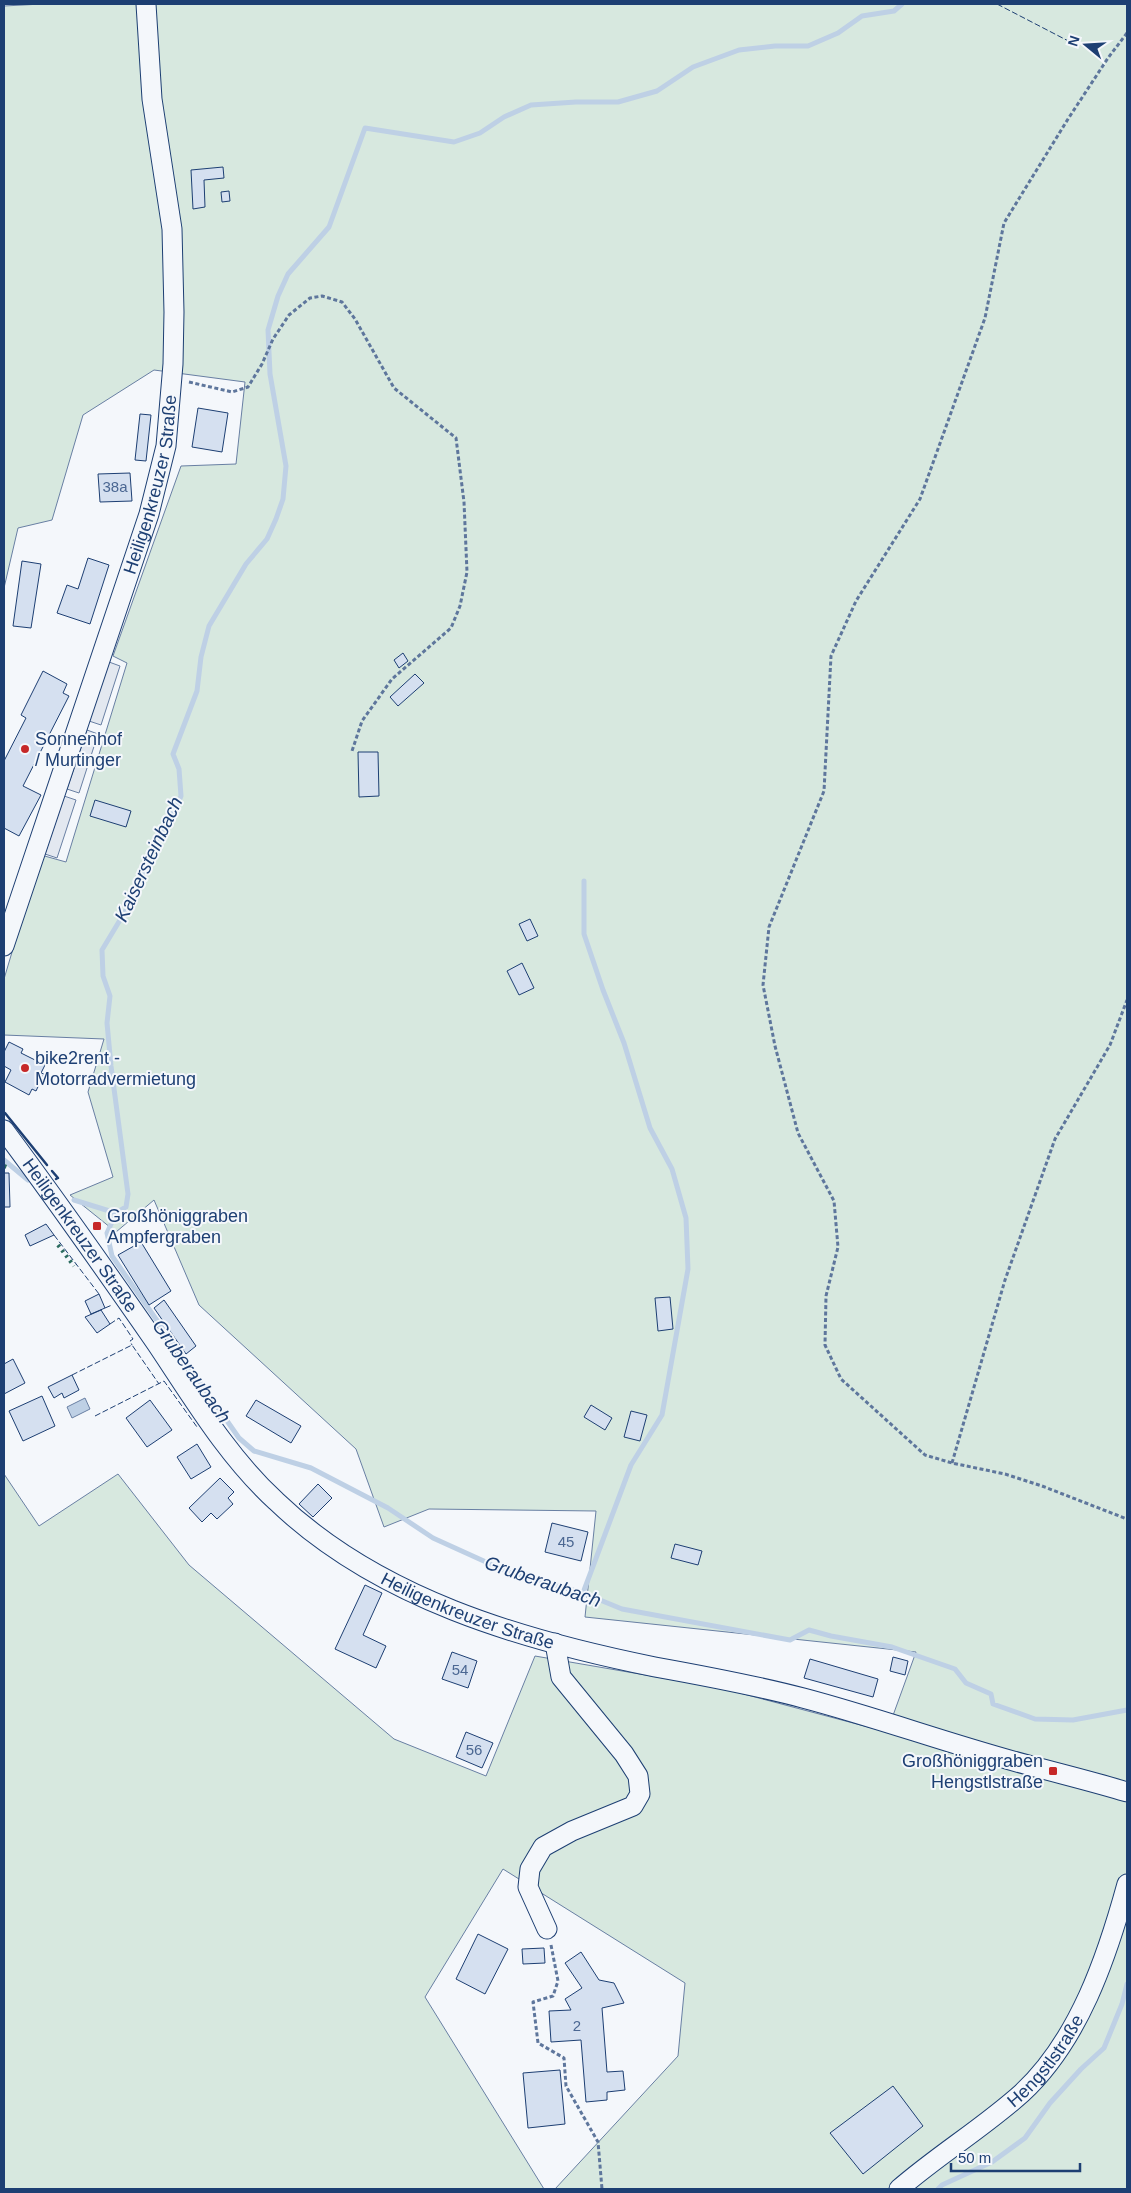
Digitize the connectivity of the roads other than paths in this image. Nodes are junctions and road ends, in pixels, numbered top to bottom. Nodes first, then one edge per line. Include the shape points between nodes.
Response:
1 (146, 4) edge
2 (4, 946) edge
3 (4, 1130) edge
4 (555, 1642) junction
5 (1127, 1792) edge
6 (1127, 1884) edge
7 (547, 1930) road end
8 (899, 2189) edge

1 - 2 street, Heiligenkreuzer Straße via 152,99 172,229 173,364 166,446 149,514
3 - 4 street, Heiligenkreuzer Straße via 73,1222 236,1461 276,1502 318,1538 386,1580 454,1610
4 - 5 street, Heiligenkreuzer Straße via 804,1698
4 - 7 street via 561,1677 624,1754 638,1776 640,1794 633,1806 572,1831 543,1847 530,1869 528,1887
6 - 8 street, Hengstlstraße via 1112,1937 1093,1985 1078,2018 1056,2053 1024,2091

